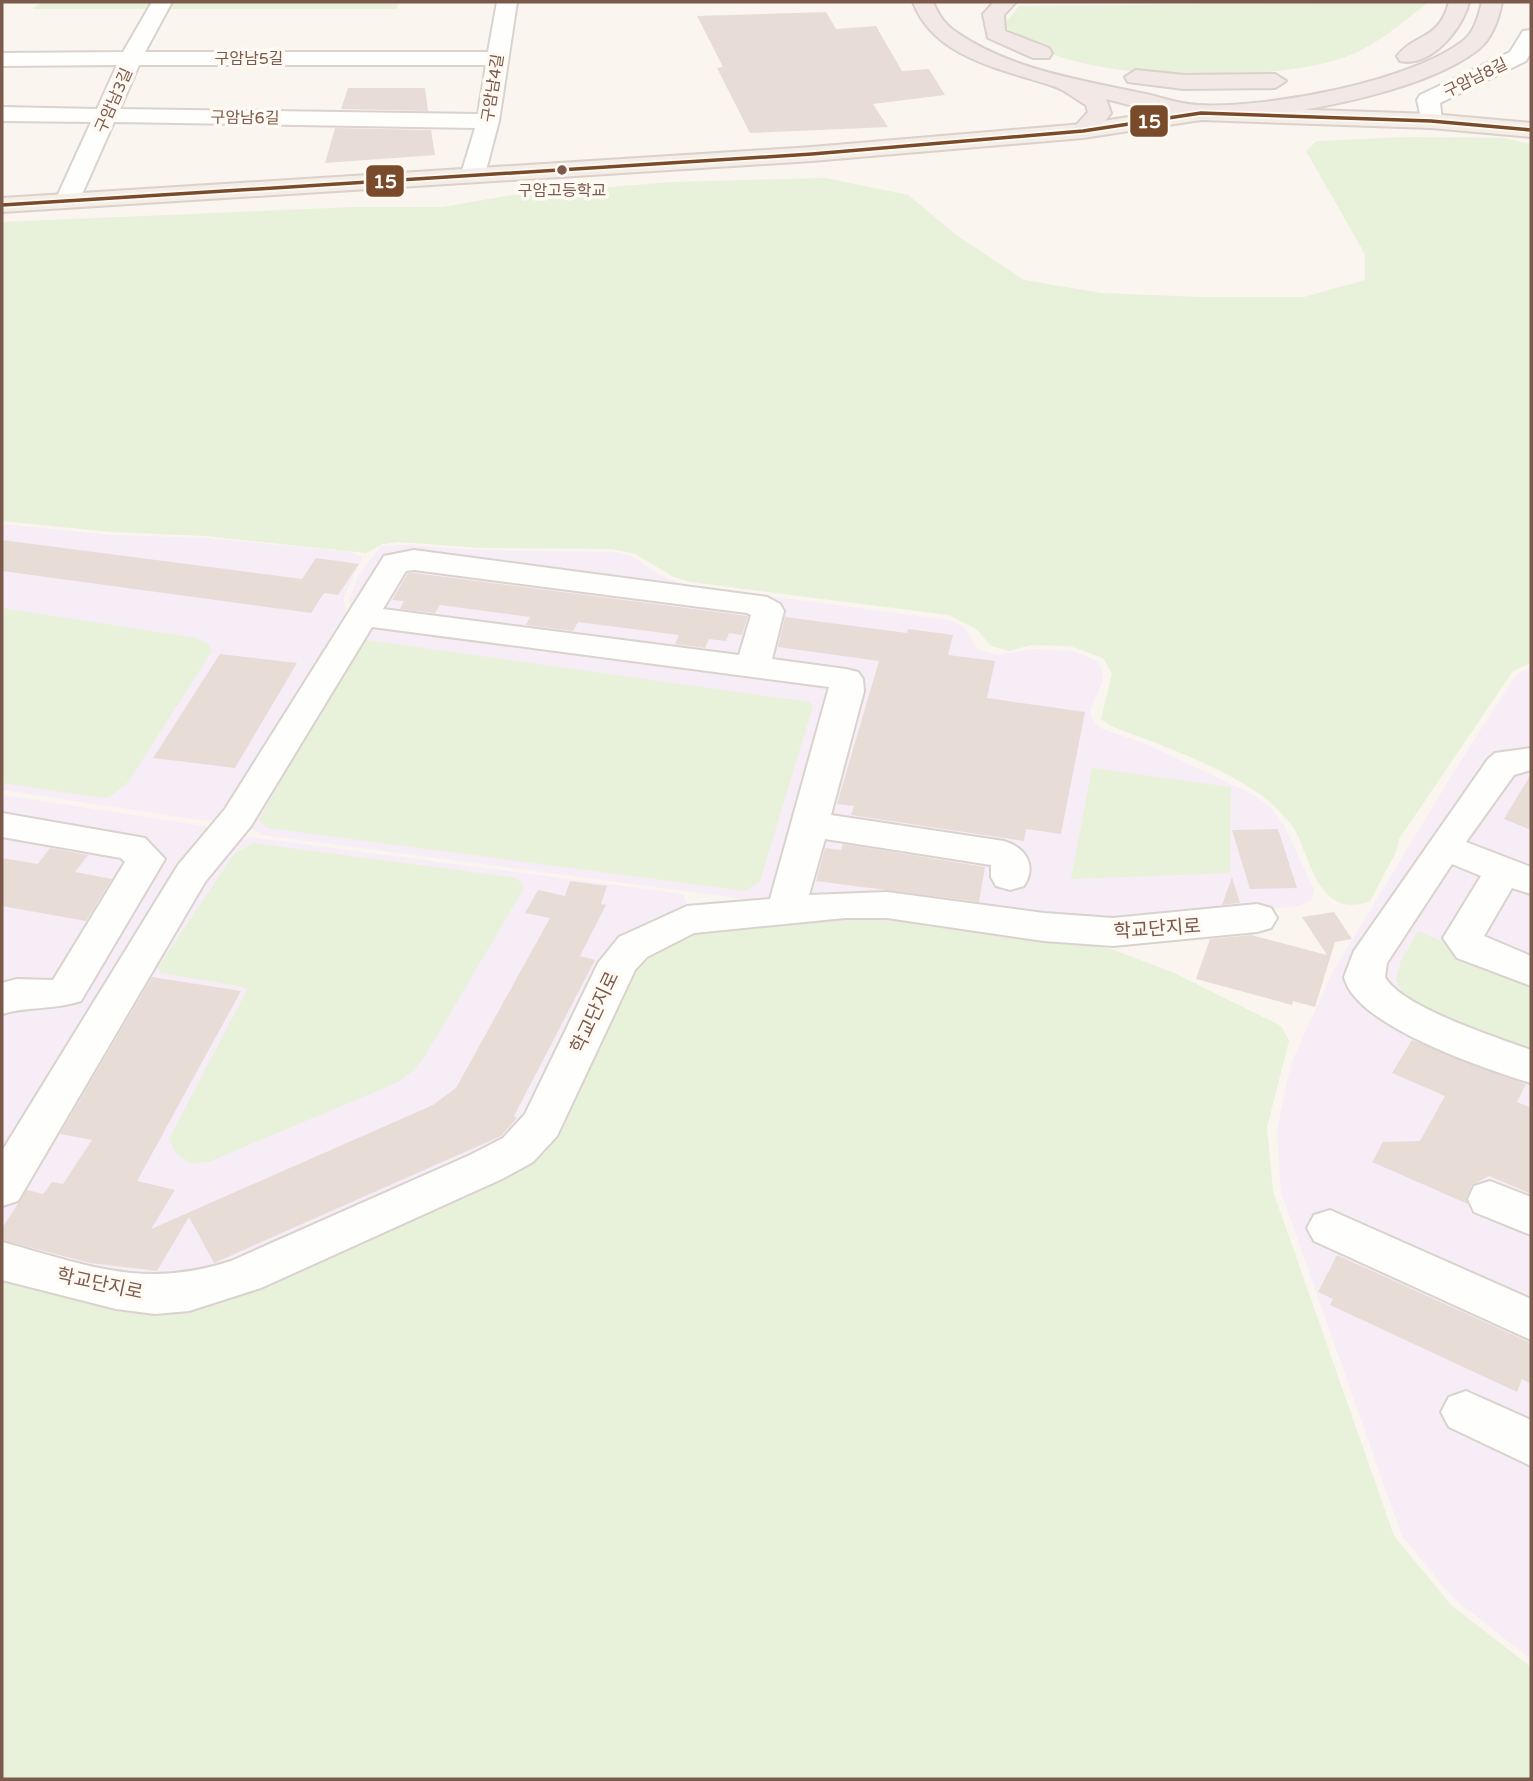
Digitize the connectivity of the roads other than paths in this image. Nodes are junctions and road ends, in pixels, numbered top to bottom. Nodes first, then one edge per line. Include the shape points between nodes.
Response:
1 (162, 2) edge
2 (507, 2) edge
3 (923, 2) edge
4 (1006, 2) edge
5 (1458, 7) edge
6 (1491, 7) edge
7 (974, 27) dead end
8 (1531, 36) edge
9 (131, 58) junction
10 (497, 58) junction
11 (2, 59) edge
12 (1059, 60) junction
13 (1401, 60) junction
14 (1363, 66) dead end
15 (1299, 77) dead end
16 (1065, 84) junction
17 (1201, 113) junction
18 (2, 114) edge
19 (108, 115) junction
20 (488, 121) junction
21 (1431, 121) junction
22 (1531, 130) edge
23 (1083, 131) junction
24 (474, 174) junction
25 (66, 201) junction
26 (2, 205) edge
27 (360, 617) junction
28 (753, 665) junction
29 (1531, 759) edge
30 (810, 824) junction
31 (2, 825) edge
32 (1444, 847) junction
33 (1517, 875) edge
34 (1010, 877) dead end
35 (786, 910) junction
36 (1257, 918) dead end
37 (1531, 972) edge
38 (2, 999) edge
39 (1531, 1067) edge
40 (2, 1189) edge
41 (1490, 1199) dead end
42 (1531, 1217) edge
43 (1330, 1228) dead end
44 (2, 1261) edge
45 (1531, 1320) edge
46 (1466, 1412) dead end
47 (1531, 1444) edge

1 - 9 street, 구암남3길
2 - 10 street, 구암남4길
3 - 16 highway via 930,22 946,36 1002,63
4 - 12 highway via 993,14 995,34
5 - 13 highway via 1446,32
6 - 17 highway via 1474,43 1440,65 1354,90
7 - 12 highway via 1010,47
8 - 21 street, 구암남8길 via 1518,56 1428,100
9 - 10 street, 구암남5길
9 - 11 street, 구암남5길
9 - 19 street, 구암남3길
10 - 20 street, 구암남4길
12 - 15 highway via 1128,76 1184,82
13 - 14 highway
13 - 17 highway via 1368,73 1226,102
16 - 17 highway
16 - 23 highway via 1096,101 1100,113
17 - 21 main road
17 - 23 main road
18 - 19 street, 구암남6길
19 - 20 street, 구암남6길
19 - 25 street, 구암남3길
20 - 24 street, 구암남4길
21 - 22 main road
23 - 24 main road via 812,154
24 - 25 main road
25 - 26 main road
27 - 28 street
27 - 28 street via 390,567 402,560 703,595 755,604 768,611
27 - 40 street via 238,817 191,874
28 - 30 street via 837,676 848,684
29 - 32 street via 1508,761 1501,767
30 - 34 street via 1004,854 1010,859
30 - 35 street
31 - 38 street via 132,846 146,859 67,991 52,996 18,993
32 - 33 street
32 - 39 street via 1368,961 1366,984 1387,1006
33 - 37 street via 1463,938 1471,948
35 - 36 street, 학교단지로 via 887,905 1113,932
35 - 44 street, 학교단지로 via 687,920 634,947 609,978 542,1124 518,1150 474,1173 245,1275 203,1289 157,1295 110,1289
41 - 42 street
43 - 45 street
46 - 47 street

